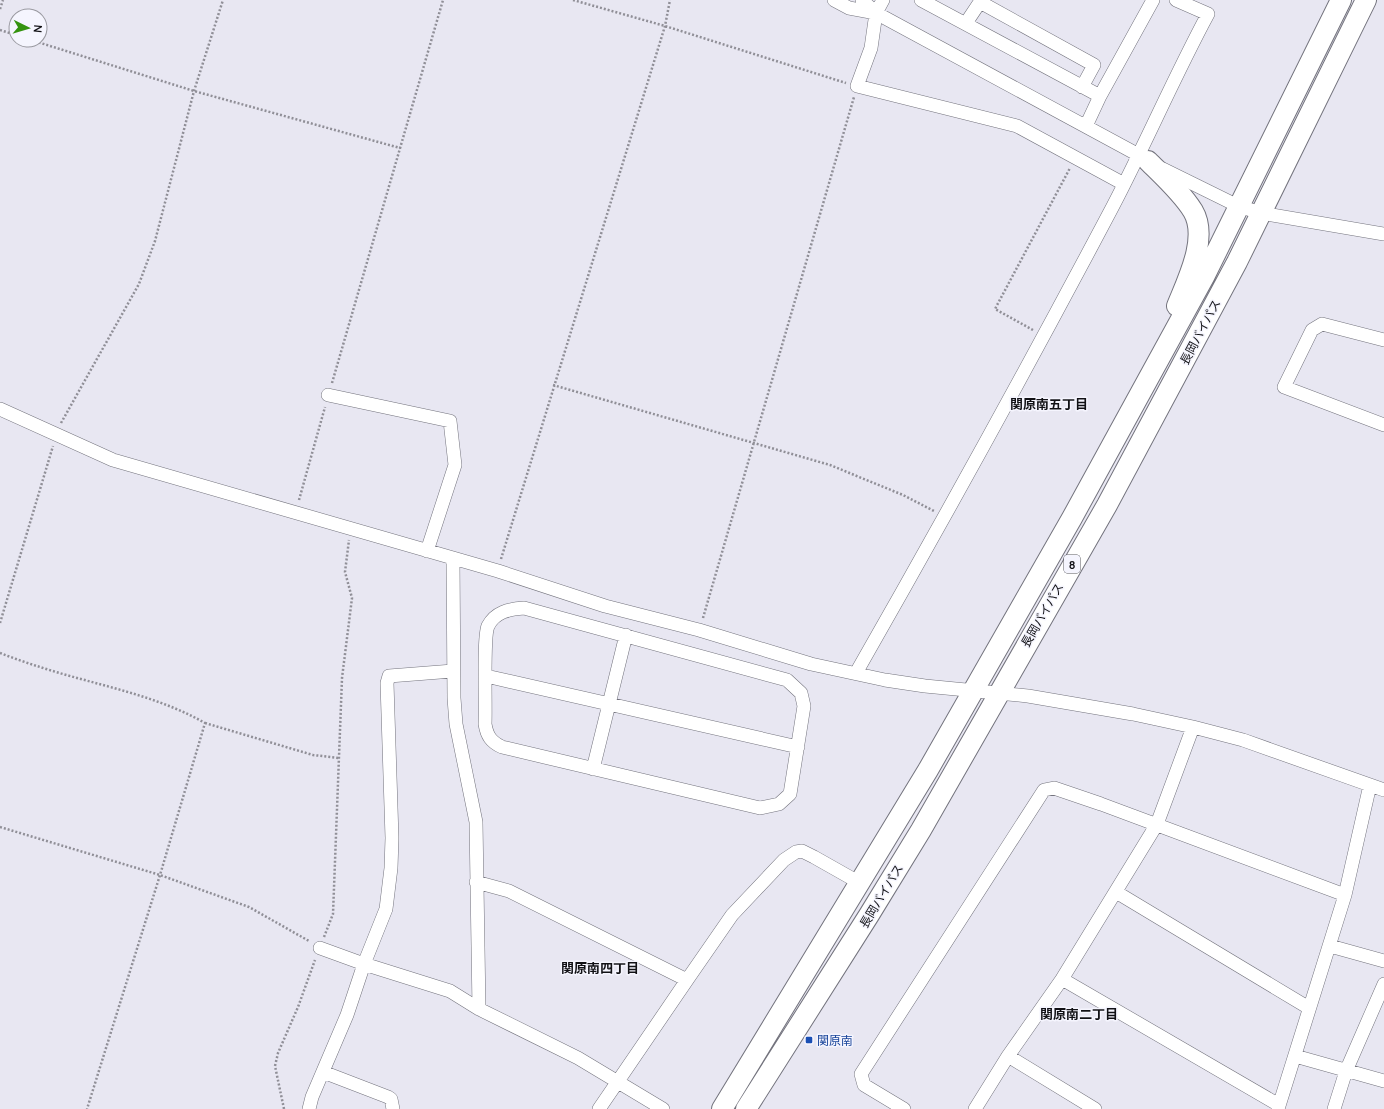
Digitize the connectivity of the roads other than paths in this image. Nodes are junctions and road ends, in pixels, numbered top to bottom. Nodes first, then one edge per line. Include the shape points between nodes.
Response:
1 (834, 0) edge
2 (862, 0) edge
3 (883, 0) edge
4 (921, 0) edge
5 (1153, 0) edge
6 (1176, 0) edge
7 (1341, 0) edge
8 (1366, 0) edge
9 (876, 13) junction
10 (966, 24) junction
11 (1082, 87) junction
12 (1100, 96) junction
13 (1086, 126) junction
14 (1143, 158) junction
15 (1124, 184) junction
16 (1238, 206) junction
17 (1261, 213) junction
18 (1384, 234) edge
19 (1384, 340) edge
20 (1154, 368) junction
21 (328, 395) road end
22 (0, 409) edge
23 (1384, 425) edge
24 (427, 551) junction
25 (453, 559) junction
26 (626, 635) junction
27 (453, 671) junction
28 (856, 673) junction
29 (486, 676) junction
30 (973, 692) junction
31 (997, 694) junction
32 (608, 705) junction
33 (1193, 727) junction
34 (798, 747) junction
35 (593, 769) junction
36 (1370, 785) junction
37 (1384, 790) edge
38 (1157, 824) junction
39 (476, 882) junction
40 (860, 883) junction
41 (1116, 892) junction
42 (1345, 895) junction
43 (1330, 946) junction
44 (320, 948) road end
45 (1384, 961) edge
46 (364, 964) junction
47 (1062, 979) junction
48 (687, 980) junction
49 (1384, 984) edge
50 (1309, 1008) junction
51 (479, 1009) junction
52 (1008, 1056) junction
53 (1295, 1056) junction
54 (1346, 1071) junction
55 (323, 1072) junction
56 (617, 1081) junction
57 (1384, 1082) edge
58 (1278, 1107) edge
59 (309, 1109) edge
60 (393, 1109) edge
61 (599, 1109) edge
62 (663, 1109) edge
63 (722, 1109) edge
64 (746, 1109) edge
65 (904, 1109) edge
66 (975, 1109) edge
67 (1095, 1109) edge
68 (1334, 1109) edge

1 - 9 street via 849,8
2 - 9 street
3 - 9 street
4 - 10 street
5 - 12 street
6 - 14 street via 1208,14 1190,48
7 - 16 highway, 長岡バイパス / 8
8 - 17 highway, 長岡バイパス / 8
9 - 13 street
9 - 15 street via 871,48 857,86 1017,126
10 - 11 street
10 - 11 street via 980,2 1094,65
11 - 12 street
12 - 13 street
13 - 14 street
14 - 15 street
14 - 16 street
14 - 20 highway via 1193,211 1198,233 1195,258
15 - 28 street via 945,517
16 - 17 street
16 - 20 highway, 長岡バイパス / 8 via 1204,277
17 - 18 street
17 - 31 highway, 長岡バイパス / 8 via 1107,504
19 - 23 street via 1322,324 1312,330 1284,387
20 - 30 highway, 長岡バイパス / 8
21 - 24 street via 450,421 454,465
22 - 24 street via 114,460
24 - 25 street
25 - 27 street
25 - 28 street via 605,606 699,630 811,664
26 - 29 street via 524,608 511,609 498,613 487,628
26 - 32 street
26 - 34 street via 787,680 795,686 803,700
27 - 39 street via 456,724 476,822
27 - 46 street via 389,676 387,683 392,838 390,875 386,909
28 - 30 street
29 - 32 street
29 - 35 street via 485,724 493,743
30 - 31 street
30 - 40 highway, 長岡バイパス / 8
31 - 33 street via 1058,701
31 - 64 highway, 長岡バイパス / 8 via 873,909
32 - 34 street
32 - 35 street
33 - 36 street via 1243,740
33 - 38 street
34 - 35 street via 790,794 786,800 771,807 760,808
36 - 37 street
36 - 42 street
38 - 41 street
38 - 42 street
38 - 65 street via 1054,788 1044,790 861,1074 864,1085
39 - 48 street via 509,891
39 - 51 street
40 - 48 street via 814,857 796,852 784,860 732,915
40 - 63 highway, 長岡バイパス / 8
41 - 47 street
41 - 50 street
42 - 43 street
43 - 45 street
43 - 50 street
44 - 46 street
46 - 51 street via 450,991
46 - 55 street via 347,1015
47 - 52 street
47 - 58 street
48 - 56 street
49 - 54 street
50 - 53 street
51 - 56 street via 578,1058
52 - 66 street
52 - 67 street
53 - 54 street
53 - 58 street
54 - 57 street
54 - 68 street
55 - 59 street
55 - 60 street via 388,1097
56 - 61 street
56 - 62 street

